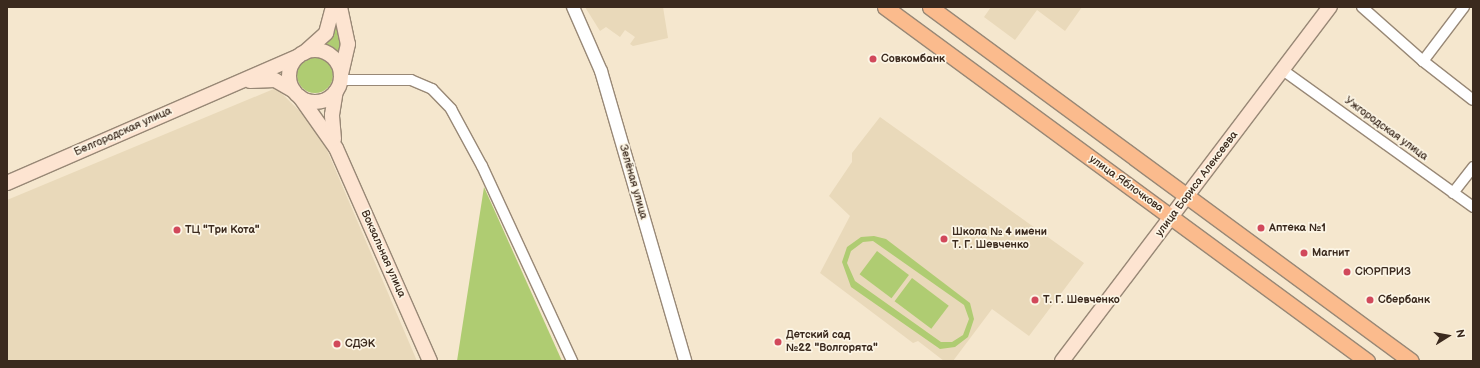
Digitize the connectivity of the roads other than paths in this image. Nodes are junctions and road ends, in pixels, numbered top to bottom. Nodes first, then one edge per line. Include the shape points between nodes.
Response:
1 (333, 7) edge
2 (340, 7) edge
3 (573, 7) edge
4 (885, 7) edge
5 (930, 7) edge
6 (1330, 7) edge
7 (1362, 7) edge
8 (1464, 7) edge
9 (301, 55) junction
10 (1423, 61) junction
11 (1284, 71) junction
12 (239, 82) junction
13 (339, 82) junction
14 (297, 94) junction
15 (1473, 100) edge
16 (336, 148) junction
17 (1473, 167) edge
18 (7, 183) edge
19 (1453, 193) junction
20 (1187, 198) junction
21 (1473, 207) edge
22 (1172, 218) junction
23 (430, 361) edge
24 (572, 361) edge
25 (685, 361) edge
26 (1062, 361) edge
27 (1367, 361) edge
28 (1410, 361) edge

1 - 9 main road via 326,33
2 - 13 main road, Вокзальная улица via 348,44
3 - 25 street, Зелёная улица via 602,70
4 - 22 main road, улица Яблочкова
5 - 20 main road
6 - 11 main road, улица Бориса Алексеева
7 - 10 street
8 - 10 street
9 - 12 main road, Белгородская улица
9 - 13 main road via 316,50 328,54 337,62
9 - 14 main road via 290,71
10 - 15 street
11 - 19 street, Ужгородская улица
11 - 20 main road, улица Бориса Алексеева
12 - 14 main road, Белгородская улица via 272,79
12 - 18 main road, Белгородская улица
13 - 14 main road via 322,101
13 - 16 main road, Вокзальная улица via 331,124
13 - 24 street via 422,83 451,109 482,166
14 - 16 main road, Вокзальная улица
16 - 23 main road, Вокзальная улица
17 - 19 street
19 - 21 street, Ужгородская улица
20 - 22 main road, улица Бориса Алексеева
20 - 28 main road
22 - 26 main road, улица Бориса Алексеева
22 - 27 main road, улица Яблочкова

